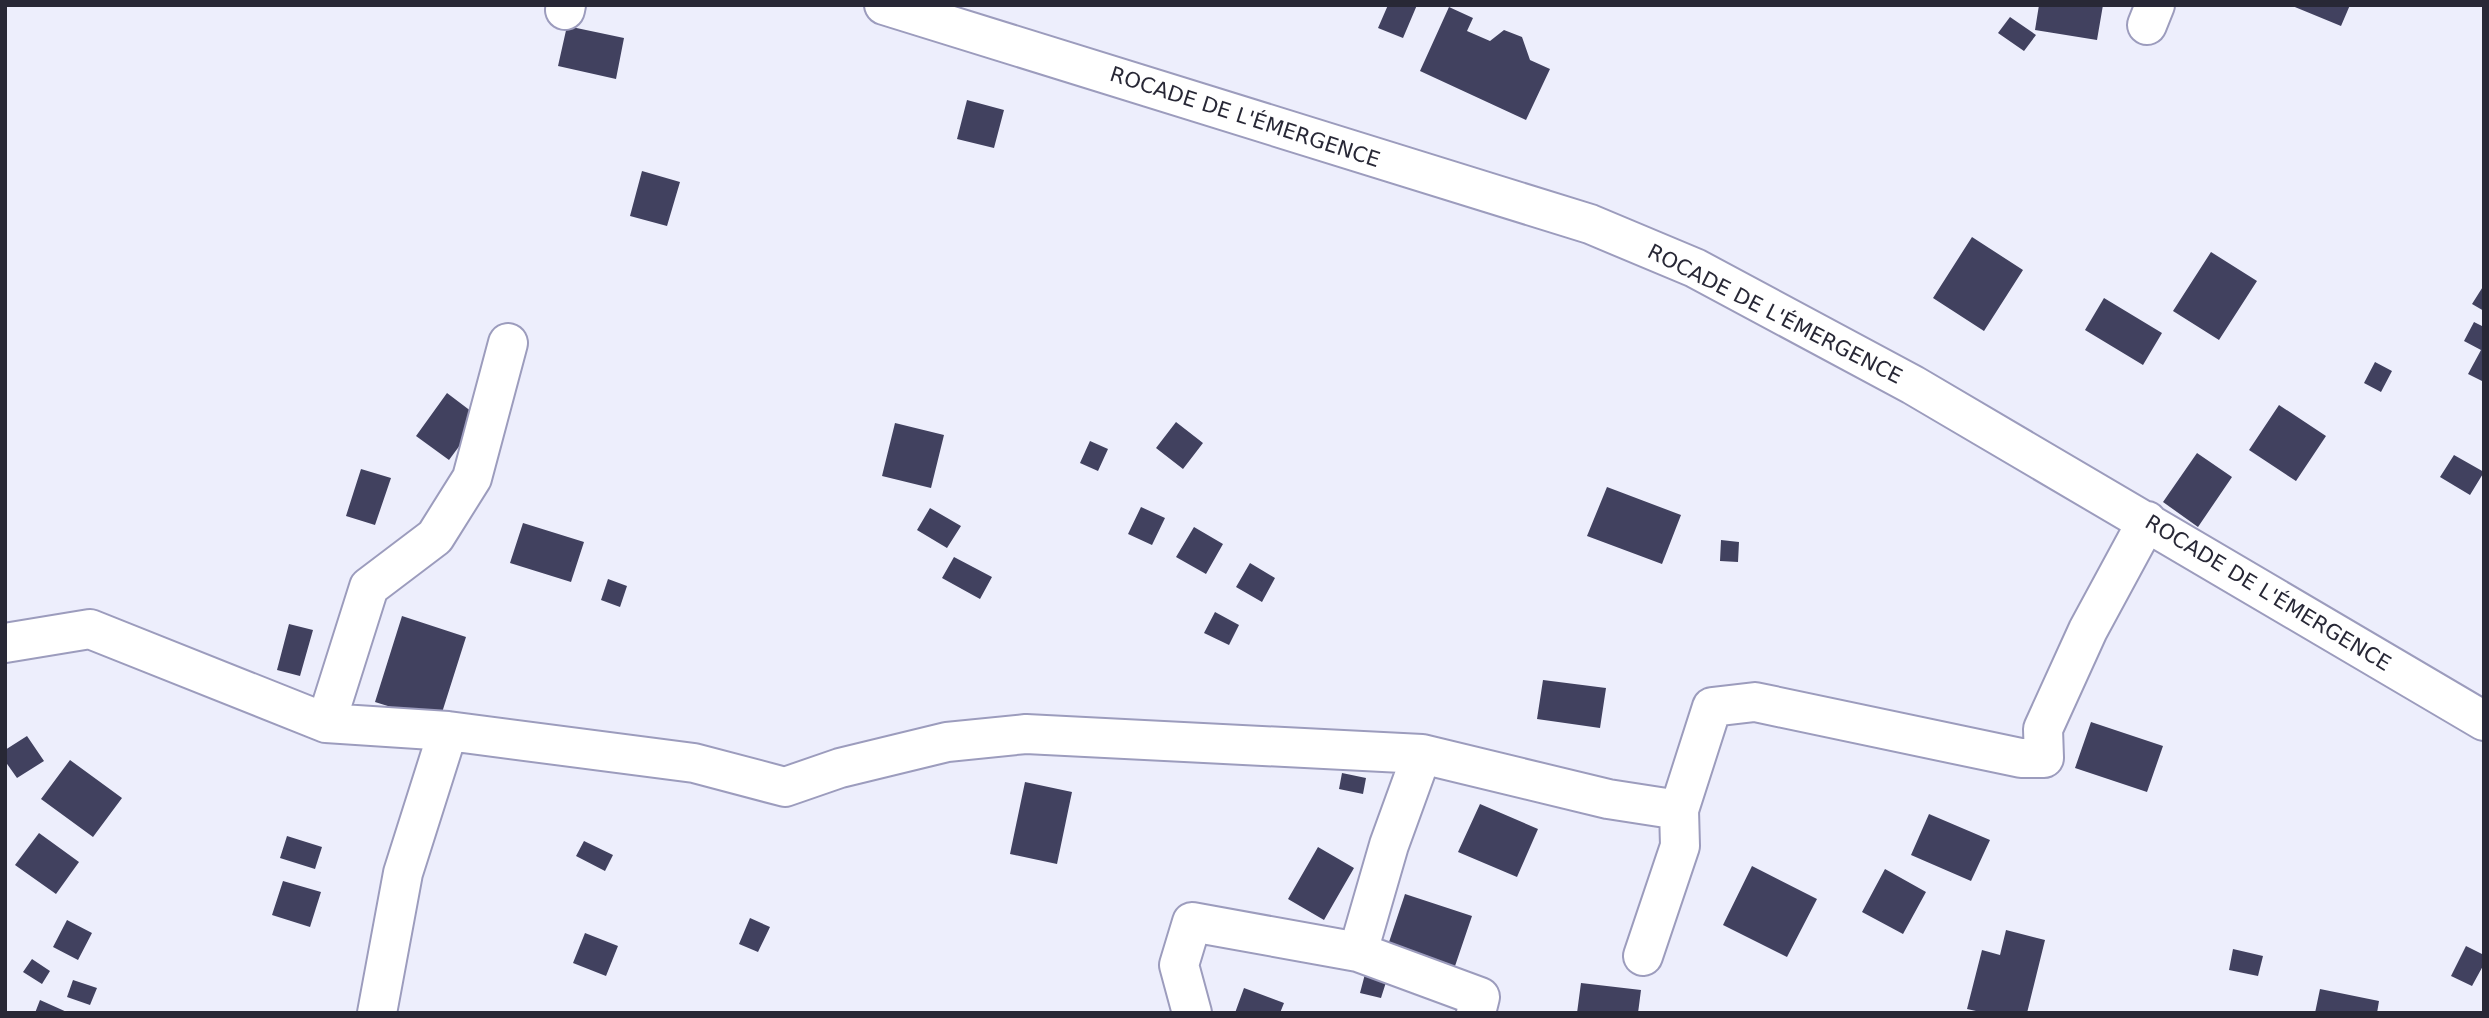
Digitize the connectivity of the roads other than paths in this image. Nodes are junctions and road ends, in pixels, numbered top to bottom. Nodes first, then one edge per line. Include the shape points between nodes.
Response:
1 (884, 5) edge
2 (967, 17) edge
3 (508, 343) dead end
4 (2147, 520) junction
5 (5, 643) edge
6 (2484, 721) edge
7 (326, 723) junction
8 (448, 731) junction
9 (1422, 754) junction
10 (1679, 810) junction
11 (1358, 952) junction
12 (1643, 956) dead end
13 (1478, 1005) edge
14 (377, 1013) edge
15 (1192, 1013) edge

1 - 2 street, ROCADE DE L'ÉMERGENCE
2 - 4 street, ROCADE DE L'ÉMERGENCE via 1602,229 1695,268 1795,319
3 - 7 street via 472,478 435,537 369,587
4 - 6 street, ROCADE DE L'ÉMERGENCE
4 - 10 street via 2043,729 2044,758 2021,758 1755,702 1712,707
5 - 7 street via 89,629
7 - 8 street
8 - 9 street via 695,762 785,787 840,768 947,742 1026,734
8 - 14 street via 403,873
9 - 10 street via 1608,799
9 - 11 street
10 - 12 street via 1680,846
11 - 13 street
11 - 15 street via 1192,922 1179,965

